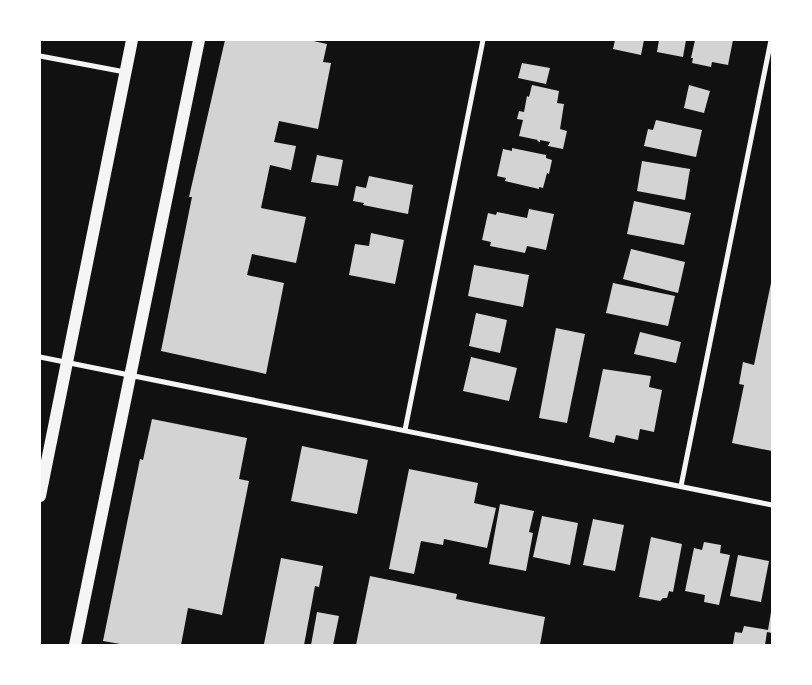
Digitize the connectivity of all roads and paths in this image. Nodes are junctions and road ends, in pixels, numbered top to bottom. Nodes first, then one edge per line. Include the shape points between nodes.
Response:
1 (132, 40) edge
2 (198, 40) edge
3 (484, 40) edge
4 (770, 40) edge
5 (40, 56) edge
6 (125, 72) junction
7 (40, 357) edge
8 (66, 362) junction
9 (130, 374) junction
10 (405, 430) junction
11 (681, 486) junction
12 (40, 496) edge
13 (772, 505) edge
14 (75, 645) edge

1 - 6 main road
2 - 9 main road
3 - 10 street
4 - 11 street
5 - 6 street
6 - 8 main road
7 - 8 street
8 - 9 street
8 - 12 main road
9 - 10 street
9 - 14 main road
10 - 11 street
11 - 13 street

